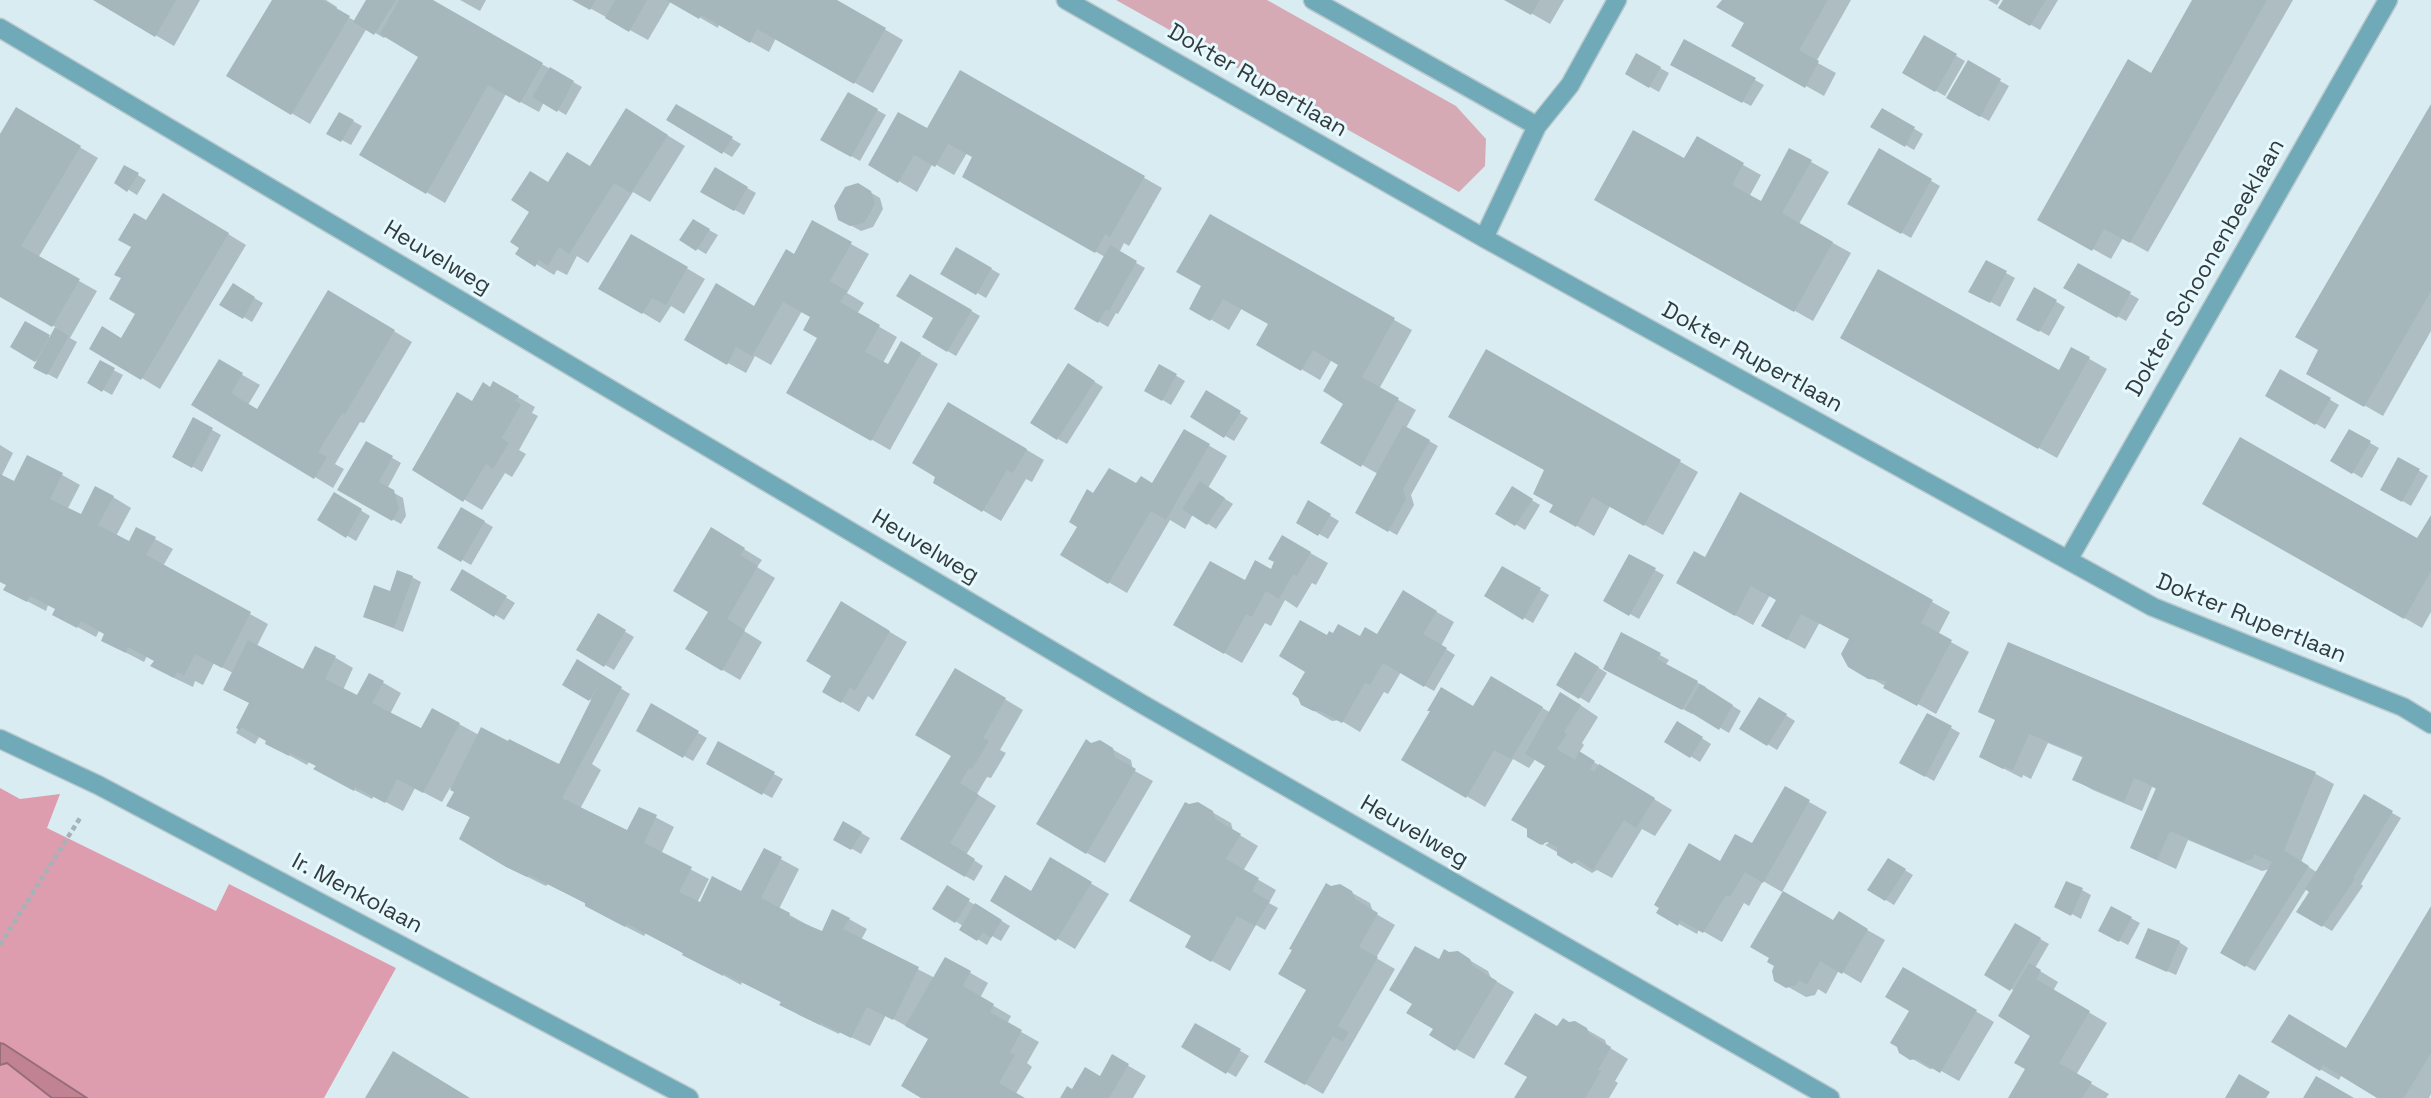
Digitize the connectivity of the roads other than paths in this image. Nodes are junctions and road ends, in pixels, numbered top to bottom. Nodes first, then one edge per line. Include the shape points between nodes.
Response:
1 (1066, 0) edge
2 (1313, 0) edge
3 (1617, 0) edge
4 (2388, 0) edge
5 (0, 28) edge
6 (1537, 126) junction
7 (1484, 238) junction
8 (2067, 560) junction
9 (2431, 724) edge
10 (0, 739) edge
11 (689, 1098) edge
12 (1830, 1098) edge

1 - 7 street, Dokter Rupertlaan
2 - 6 street
3 - 6 street via 1570,85
4 - 8 street, Dokter Schoonenbeeklaan
5 - 12 street, Heuvelweg via 1130,697
6 - 7 street
7 - 8 street, Dokter Rupertlaan
8 - 9 street, Dokter Rupertlaan via 2153,607 2403,707
10 - 11 street, Ir. Menkolaan via 98,785

